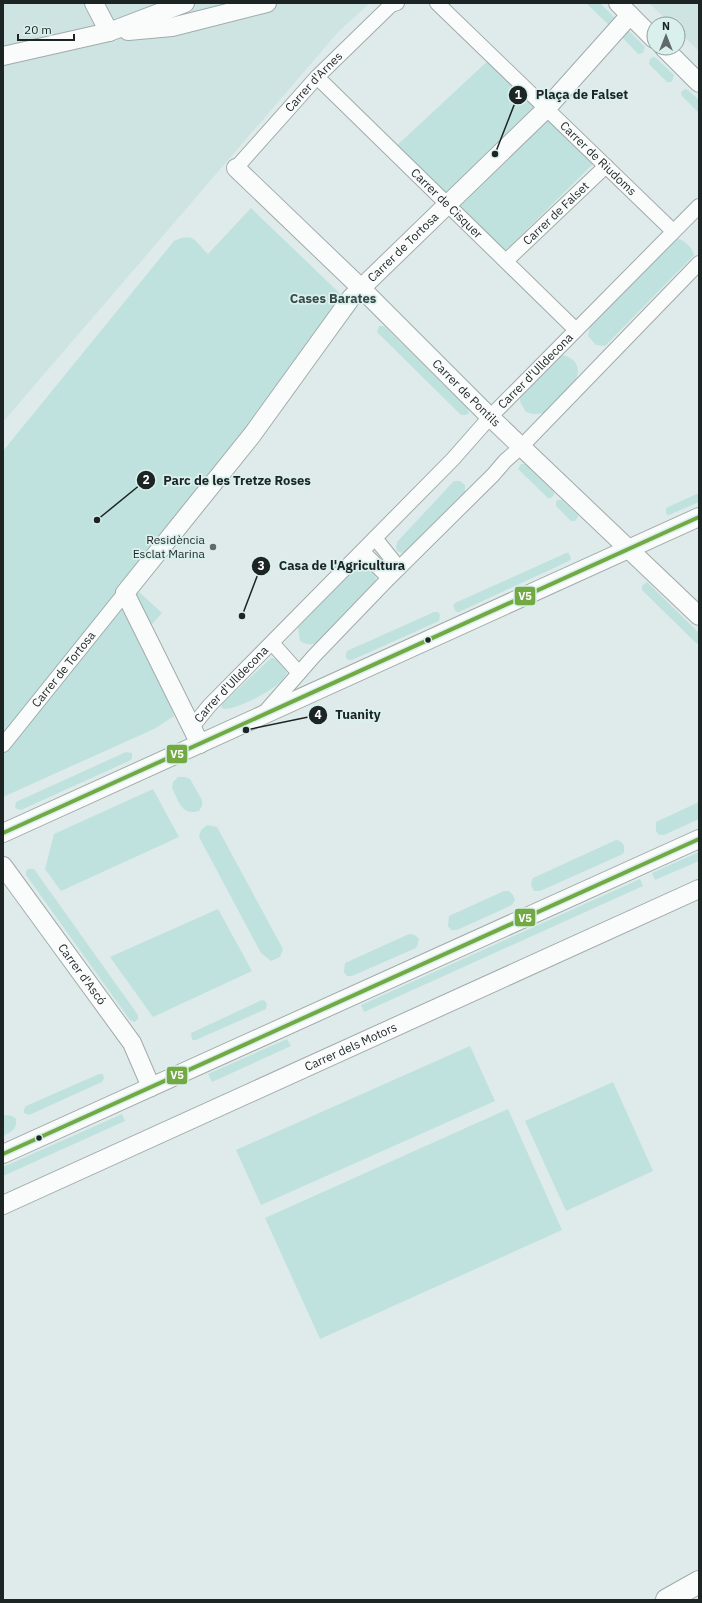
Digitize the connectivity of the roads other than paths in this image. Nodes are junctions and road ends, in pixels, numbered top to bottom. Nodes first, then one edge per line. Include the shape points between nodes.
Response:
1 (94, 3) edge
2 (185, 3) edge
3 (267, 3) edge
4 (397, 3) edge
5 (437, 3) edge
6 (624, 9) edge
7 (646, 30) edge
8 (110, 32) junction
9 (3, 56) edge
10 (672, 56) edge
11 (316, 77) junction
12 (699, 83) edge
13 (546, 109) junction
14 (606, 166) junction
15 (236, 168) joint
16 (448, 203) junction
17 (699, 206) edge
18 (673, 231) junction
19 (506, 261) junction
20 (699, 264) edge
21 (361, 288) junction
22 (576, 330) junction
23 (490, 417) junction
24 (522, 446) junction
25 (699, 517) edge
26 (375, 538) junction
27 (628, 549) junction
28 (363, 552) junction
29 (399, 568) junction
30 (389, 578) junction
31 (125, 593) junction
32 (699, 616) edge
33 (272, 643) junction
34 (300, 673) junction
35 (262, 716) junction
36 (192, 728) junction
37 (200, 744) junction
38 (3, 745) edge
39 (3, 833) edge
40 (699, 839) edge
41 (3, 866) edge
42 (699, 889) edge
43 (151, 1087) junction
44 (3, 1154) edge
45 (3, 1205) edge
46 (699, 1582) edge
47 (667, 1600) edge

1 - 8 street
2 - 8 street
3 - 8 street via 172,27
4 - 11 street, Carrer d'Arnes via 391,5
5 - 13 street, Carrer de Riudoms
6 - 7 street
6 - 13 street, Carrer de Tortosa
8 - 9 street
10 - 12 street
11 - 15 street, Carrer d'Arnes
11 - 16 street, Carrer de Cisquer
13 - 14 street, Carrer de Riudoms
13 - 16 street, Carrer de Tortosa
14 - 18 street, Carrer de Riudoms
14 - 19 street, Carrer de Falset
15 - 21 street, Carrer de Pontils
16 - 19 street, Carrer de Cisquer
16 - 21 street, Carrer de Tortosa
17 - 18 street, Carrer d'Ulldecona
18 - 22 street, Carrer d'Ulldecona
19 - 22 street, Carrer de Cisquer
20 - 24 street
21 - 23 street, Carrer de Pontils
21 - 31 street, Carrer de Tortosa via 351,298 252,435
22 - 23 street, Carrer d'Ulldecona
23 - 24 street, Carrer de Pontils
23 - 26 street, Carrer d'Ulldecona via 453,459
24 - 27 street, Carrer de Pontils
24 - 29 street
25 - 27 street
26 - 28 street, Carrer d'Ulldecona
26 - 29 street
27 - 32 street, Carrer de Pontils
27 - 35 street
28 - 30 street
28 - 33 street, Carrer d'Ulldecona
29 - 30 street
30 - 34 street
31 - 36 street
31 - 38 street, Carrer de Tortosa
33 - 34 street, Carrer d'Ulldecona
33 - 36 street, Carrer d'Ulldecona via 209,706
34 - 35 street
35 - 37 street
36 - 37 street
37 - 39 street
40 - 43 street
41 - 43 street, Carrer d'Ascó via 132,1043
42 - 45 street, Carrer dels Motors
43 - 44 street
46 - 47 highway

